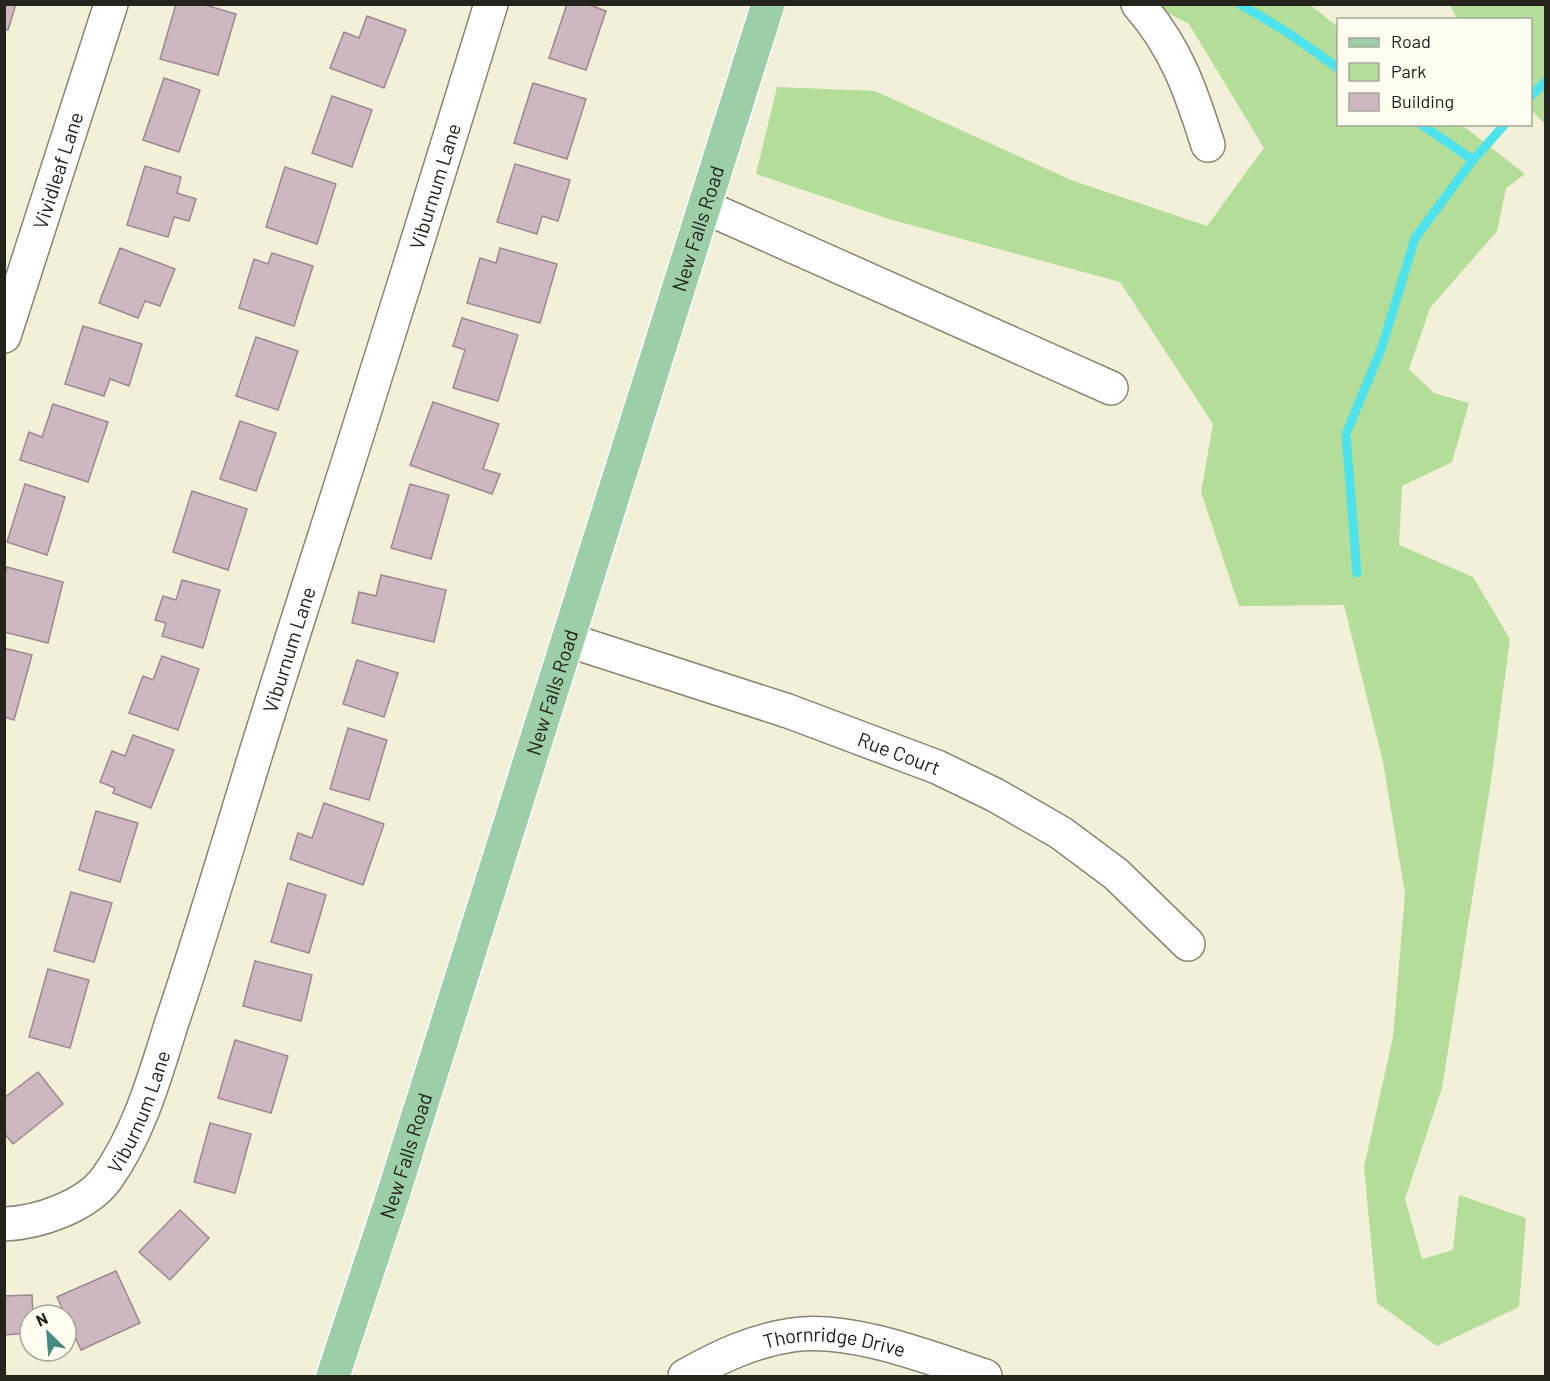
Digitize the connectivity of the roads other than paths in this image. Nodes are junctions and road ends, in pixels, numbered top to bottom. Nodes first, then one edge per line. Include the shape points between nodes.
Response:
1 (111, 4) edge
2 (491, 4) edge
3 (768, 4) edge
4 (1138, 4) edge
5 (1208, 145) dead end
6 (705, 207) junction
7 (4, 336) edge
8 (1111, 388) dead end
9 (568, 640) junction
10 (1188, 944) dead end
11 (4, 1224) edge
12 (333, 1377) edge
13 (685, 1377) edge
14 (985, 1377) edge

1 - 7 street, Vividleaf Lane
2 - 11 street, Viburnum Lane via 144,1109 130,1141 106,1180 93,1193 39,1218
3 - 6 main road, New Falls Road
4 - 5 street via 1154,22 1182,70
6 - 8 street
6 - 9 main road, New Falls Road
9 - 10 street, Rue Court via 799,715 938,767 1061,833 1116,874
9 - 12 main road, New Falls Road
13 - 14 street, Thornridge Drive via 716,1358 753,1344 793,1335 823,1334 905,1350

